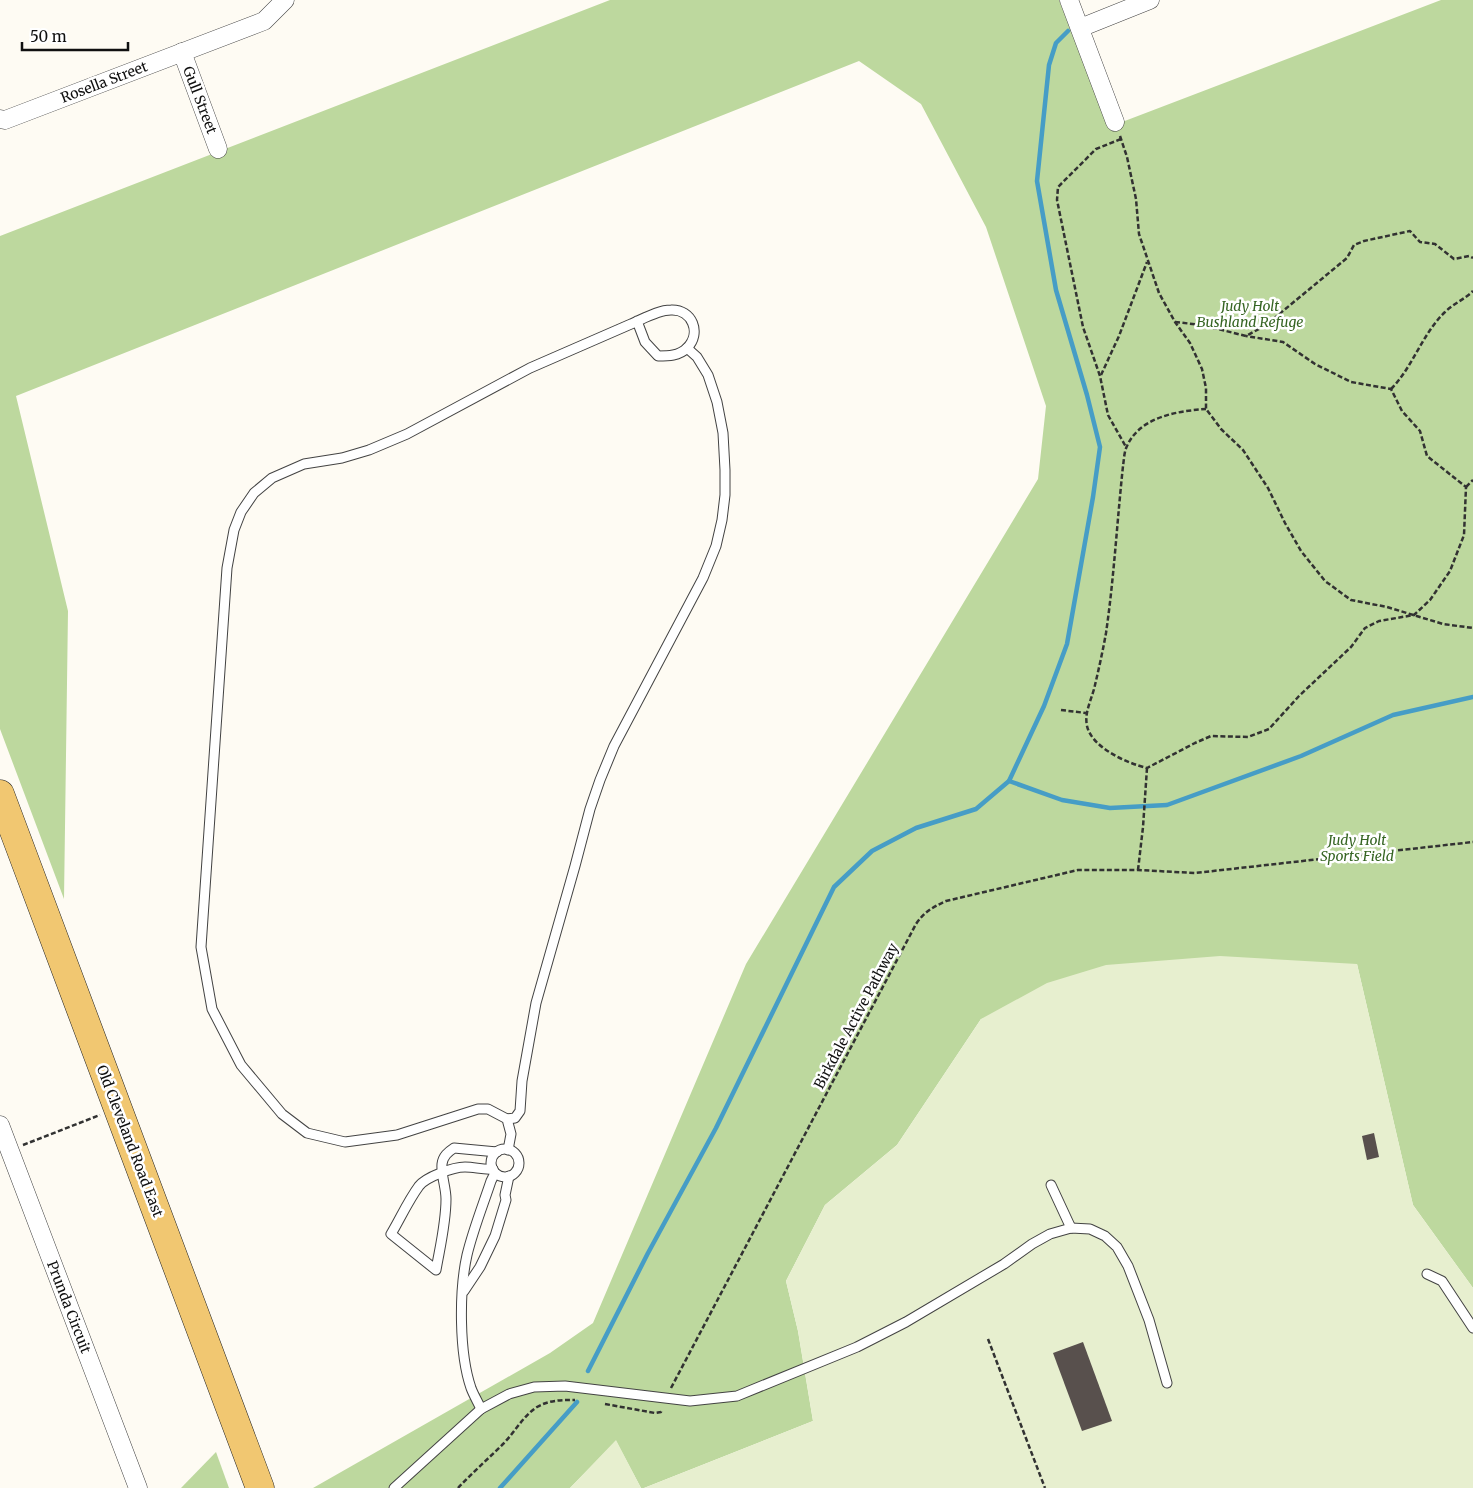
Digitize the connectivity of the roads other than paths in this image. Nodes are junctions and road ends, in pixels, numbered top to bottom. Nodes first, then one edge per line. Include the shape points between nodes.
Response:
1 (286, 0) edge
2 (1069, 0) edge
3 (1150, 0) edge
4 (1080, 28) junction
5 (182, 52) junction
6 (0, 119) edge
7 (1115, 122) road end
8 (218, 149) dead end
9 (636, 321) junction
10 (687, 348) junction
11 (0, 794) edge
12 (506, 1119) junction
13 (0, 1125) edge
14 (508, 1150) junction
15 (497, 1152) junction
16 (494, 1171) junction
17 (442, 1173) junction
18 (510, 1176) junction
19 (1051, 1185) dead end
20 (1071, 1228) junction
21 (1427, 1274) dead end
22 (463, 1293) junction
23 (1473, 1328) edge
24 (1167, 1383) dead end
25 (481, 1409) junction
26 (138, 1488) edge
27 (260, 1488) edge
28 (394, 1488) edge

1 - 5 street, Rosella Street via 264,21
2 - 4 street
3 - 4 street
4 - 7 street
5 - 6 street, Rosella Street via 5,120
5 - 8 street, Gull Street
9 - 10 lane via 645,342 658,356 672,356
9 - 10 lane via 670,310 682,311 690,317 695,328
9 - 12 lane via 530,368 407,434 369,450 304,464 272,478 254,493 241,512 227,568 201,947 212,1009 241,1065 282,1114 307,1133 345,1142 397,1135 478,1109 488,1109
10 - 12 lane via 708,375 723,434 725,495 716,546 703,578 614,746 600,780 536,1003 520,1111 515,1118
11 - 27 main road, Old Cleveland Road East
12 - 14 lane via 511,1134
13 - 26 street, Prunda Circuit
14 - 15 lane
14 - 18 lane via 519,1160 518,1168
15 - 16 lane via 492,1158
15 - 17 lane via 454,1148 442,1162
16 - 17 lane via 466,1166
16 - 18 lane
16 - 22 lane via 467,1255
17 - 17 lane via 420,1185 390,1234 436,1270 446,1198
18 - 22 lane via 496,1236
19 - 20 lane
20 - 24 lane via 1090,1229 1117,1247 1149,1320
20 - 25 lane via 1032,1244 906,1322 857,1347 737,1396 690,1401 565,1386 534,1387 509,1394
21 - 23 lane via 1442,1281
22 - 25 lane via 461,1333 464,1358 471,1388
25 - 28 lane

